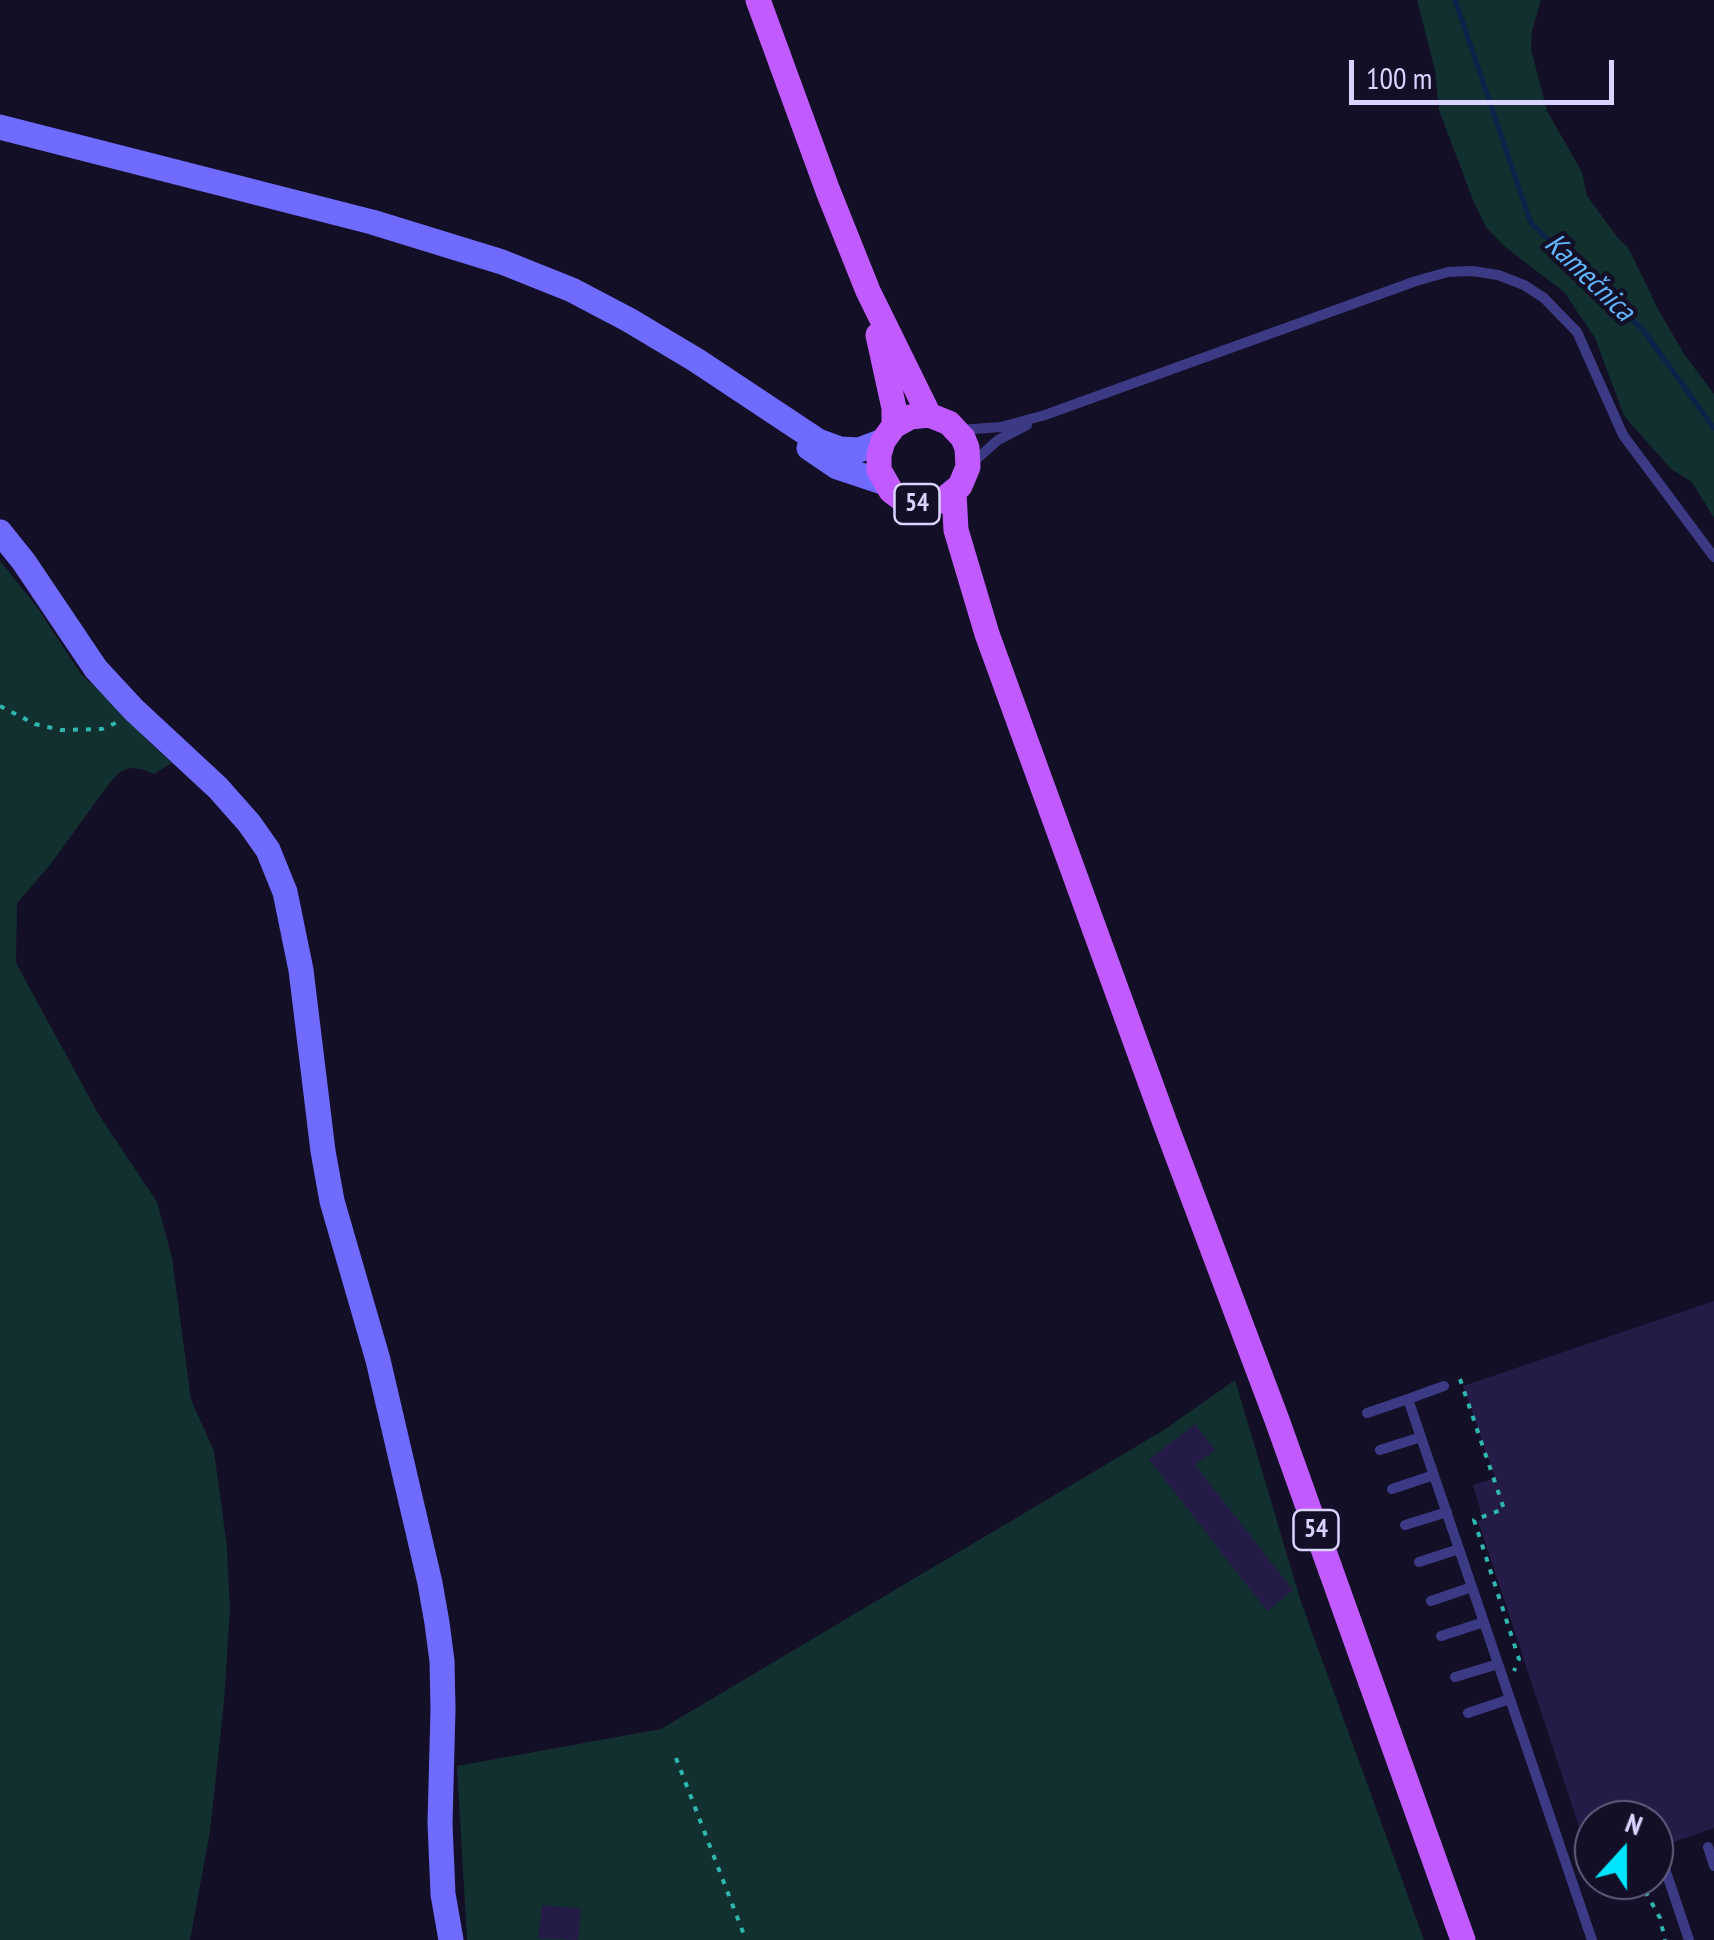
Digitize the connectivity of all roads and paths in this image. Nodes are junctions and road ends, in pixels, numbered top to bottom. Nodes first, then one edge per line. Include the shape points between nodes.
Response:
1 (758, 0) edge
2 (0, 127) edge
3 (868, 291) junction
4 (748, 396) junction
5 (1045, 415) junction
6 (929, 416) junction
7 (957, 430) junction
8 (888, 434) junction
9 (968, 467) junction
10 (885, 484) junction
11 (954, 493) junction
12 (917, 504) junction
13 (0, 532) edge
14 (1714, 557) edge
15 (987, 634) junction
16 (0, 706) edge
17 (134, 710) junction
18 (1460, 1379) dead end
19 (1444, 1386) dead end
20 (1408, 1399) junction
21 (1367, 1413) dead end
22 (1421, 1437) junction
23 (1380, 1450) dead end
24 (1434, 1475) junction
25 (1392, 1489) dead end
26 (1446, 1512) junction
27 (1404, 1526) dead end
28 (1459, 1548) junction
29 (1419, 1562) dead end
30 (1472, 1586) junction
31 (1431, 1601) dead end
32 (1484, 1622) junction
33 (1441, 1636) dead end
34 (1498, 1664) junction
35 (1511, 1676) dead end
36 (1456, 1678) dead end
37 (1510, 1699) junction
38 (1468, 1713) dead end
39 (676, 1758) dead end
40 (1708, 1847) dead end
41 (1714, 1866) edge
42 (1674, 1896) edge
43 (1651, 1900) edge
44 (450, 1940) edge
45 (746, 1940) edge
46 (1463, 1940) edge
47 (1592, 1940) edge
48 (1664, 1940) edge
49 (1689, 1940) edge

1 - 3 main road, 54
2 - 4 street via 372,222 514,266 629,320
3 - 6 main road, 54
3 - 8 main road, 54 via 894,408
4 - 8 street via 840,449 858,450
4 - 10 street via 824,460
5 - 7 lane
5 - 9 lane via 998,440
5 - 14 lane via 1416,281 1448,272 1498,275 1544,298 1576,332 1623,435
6 - 7 main road
6 - 8 main road via 910,417
7 - 9 main road, 54
8 - 10 main road, 54 via 879,455
9 - 11 main road, 54
10 - 12 main road, 54
11 - 12 main road, 54
11 - 15 main road, 54 via 956,530
12 - 15 main road, 54 via 944,539
13 - 17 street via 96,669
15 - 46 main road, 54
16 - 17 path via 61,730 102,729
17 - 44 street via 261,838 291,915 332,1201 378,1360 437,1624 443,1894
18 - 35 path via 1504,1510 1474,1520 1519,1659
19 - 20 lane
20 - 21 lane
20 - 22 lane
22 - 23 lane
22 - 24 lane
24 - 25 lane
24 - 26 lane
26 - 27 lane
26 - 28 lane
28 - 29 lane
28 - 30 lane
30 - 31 lane
30 - 32 lane
32 - 33 lane
32 - 34 lane
34 - 36 lane
34 - 37 lane
37 - 38 lane
37 - 47 lane
39 - 45 path
40 - 41 lane
42 - 49 lane
43 - 48 path

